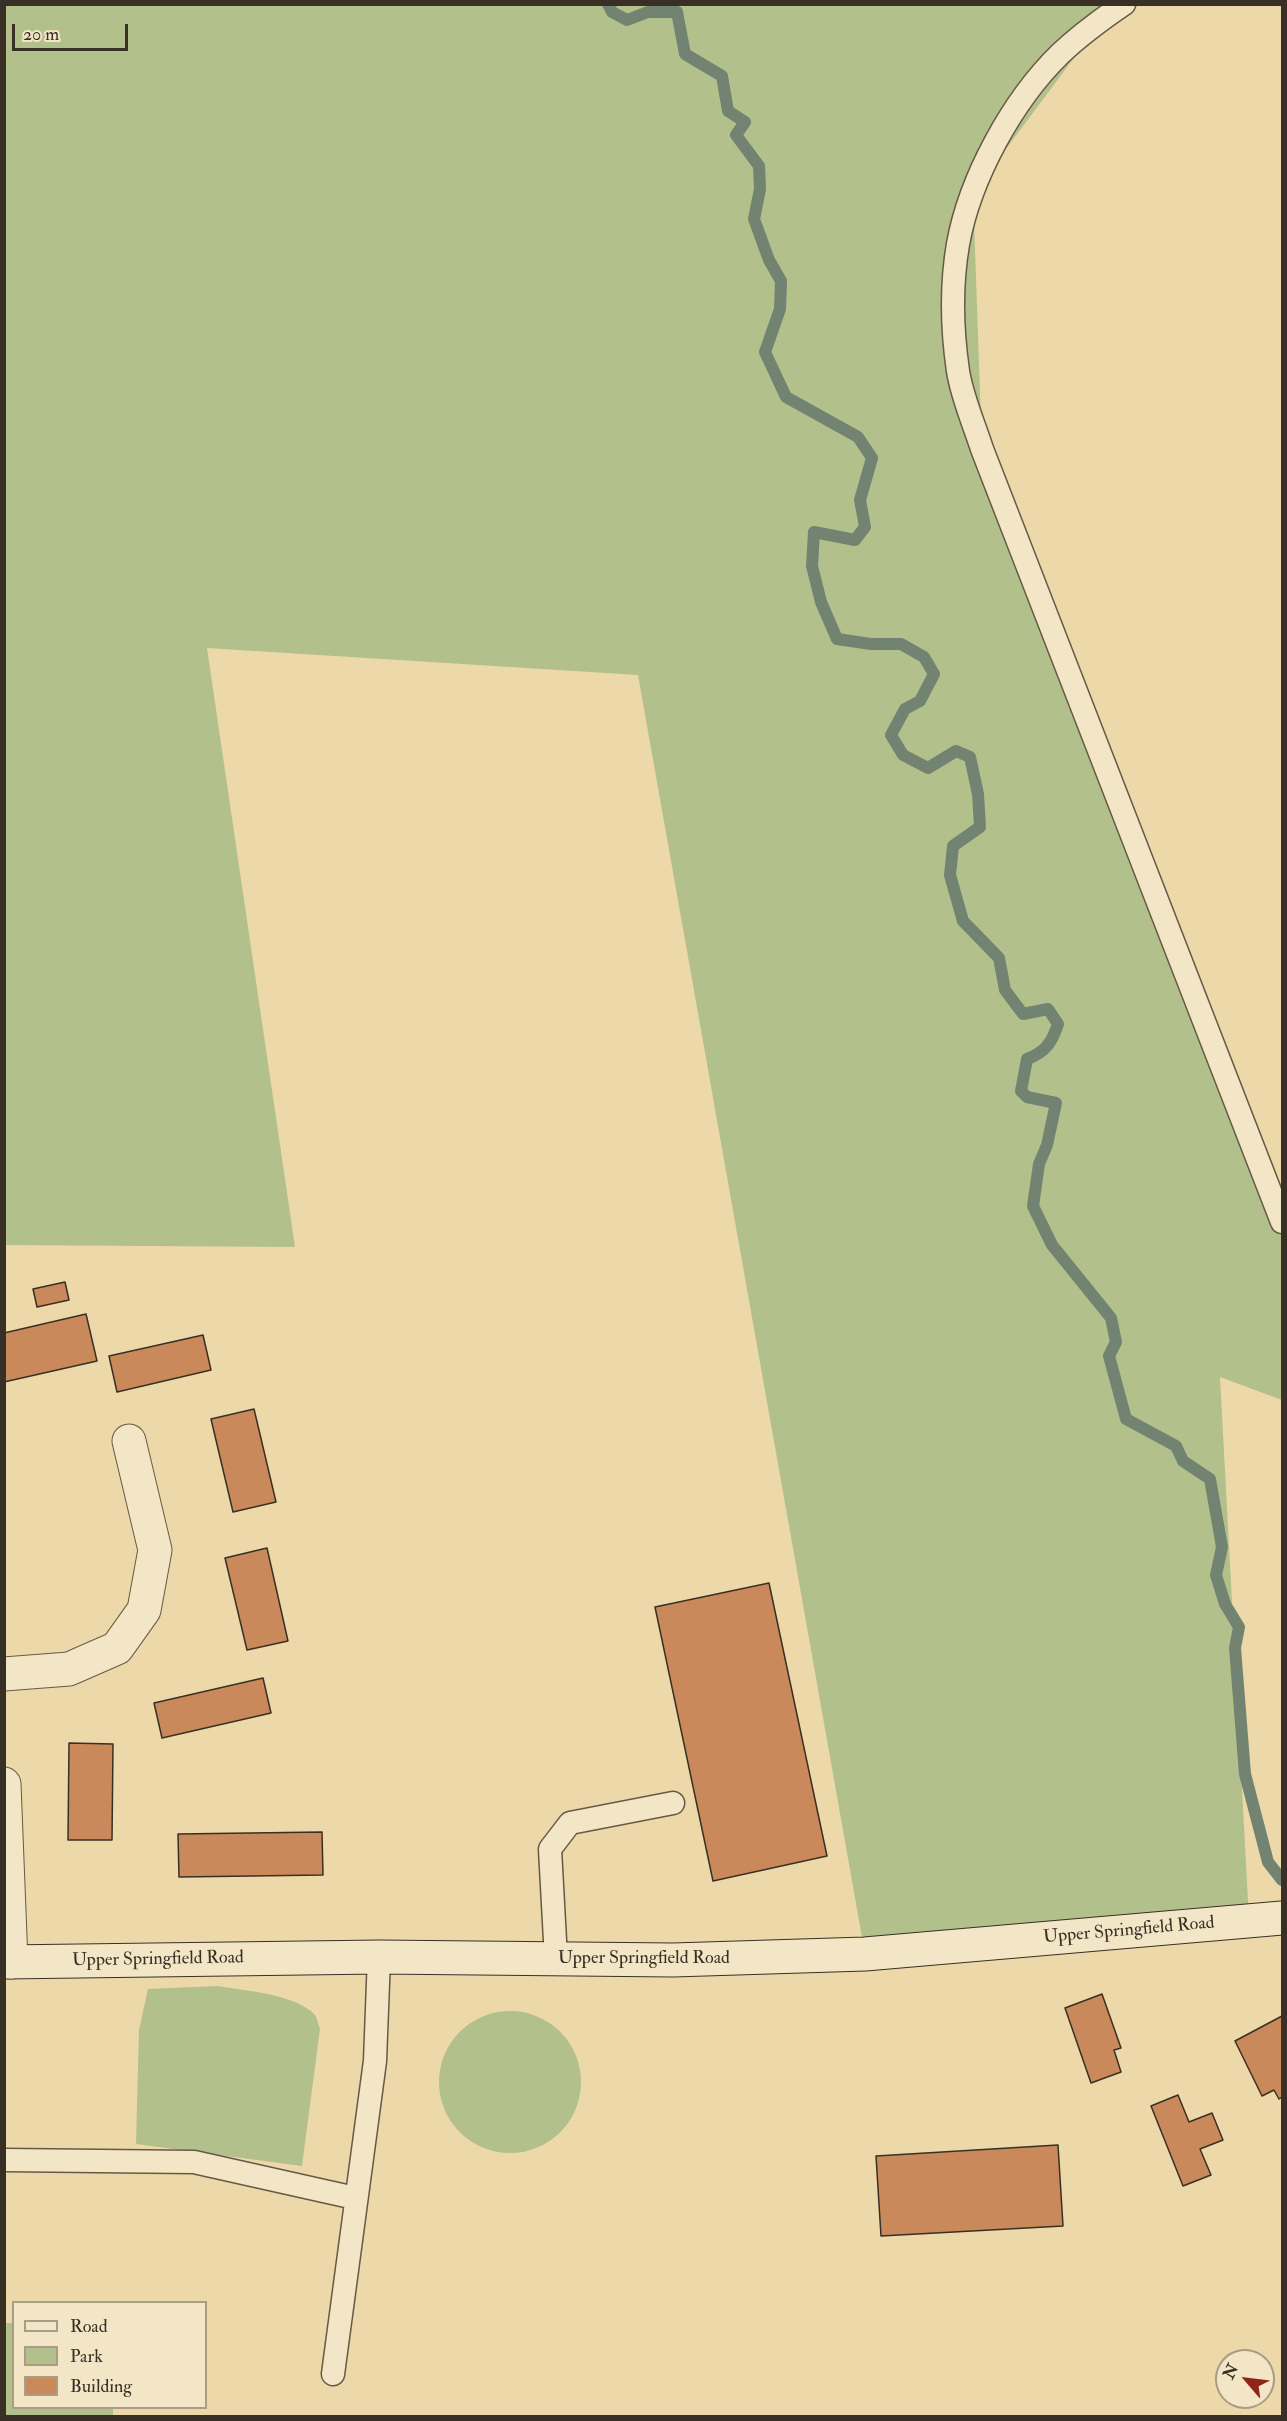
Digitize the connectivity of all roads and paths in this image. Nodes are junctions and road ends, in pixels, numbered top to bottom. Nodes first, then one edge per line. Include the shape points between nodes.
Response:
1 (1124, 4) edge
2 (1282, 1222) edge
3 (129, 1441) dead end
4 (4, 1674) edge
5 (4, 1784) edge
6 (673, 1803) dead end
7 (1282, 1918) edge
8 (379, 1957) junction
9 (556, 1959) junction
10 (8, 1962) edge
11 (4, 2160) edge
12 (355, 2198) junction
13 (333, 2374) dead end

1 - 2 lane via 1060,54 1028,91 998,136 973,193 958,244 953,310 958,373 982,449
3 - 4 main road via 155,1550 144,1610 117,1648 69,1669
5 - 10 main road
6 - 9 lane via 570,1823 550,1849
7 - 9 main road, Upper Springfield Road via 865,1954
8 - 9 main road, Upper Springfield Road
8 - 10 main road, Upper Springfield Road
8 - 12 lane via 375,2061
11 - 12 lane via 194,2162
12 - 13 lane

